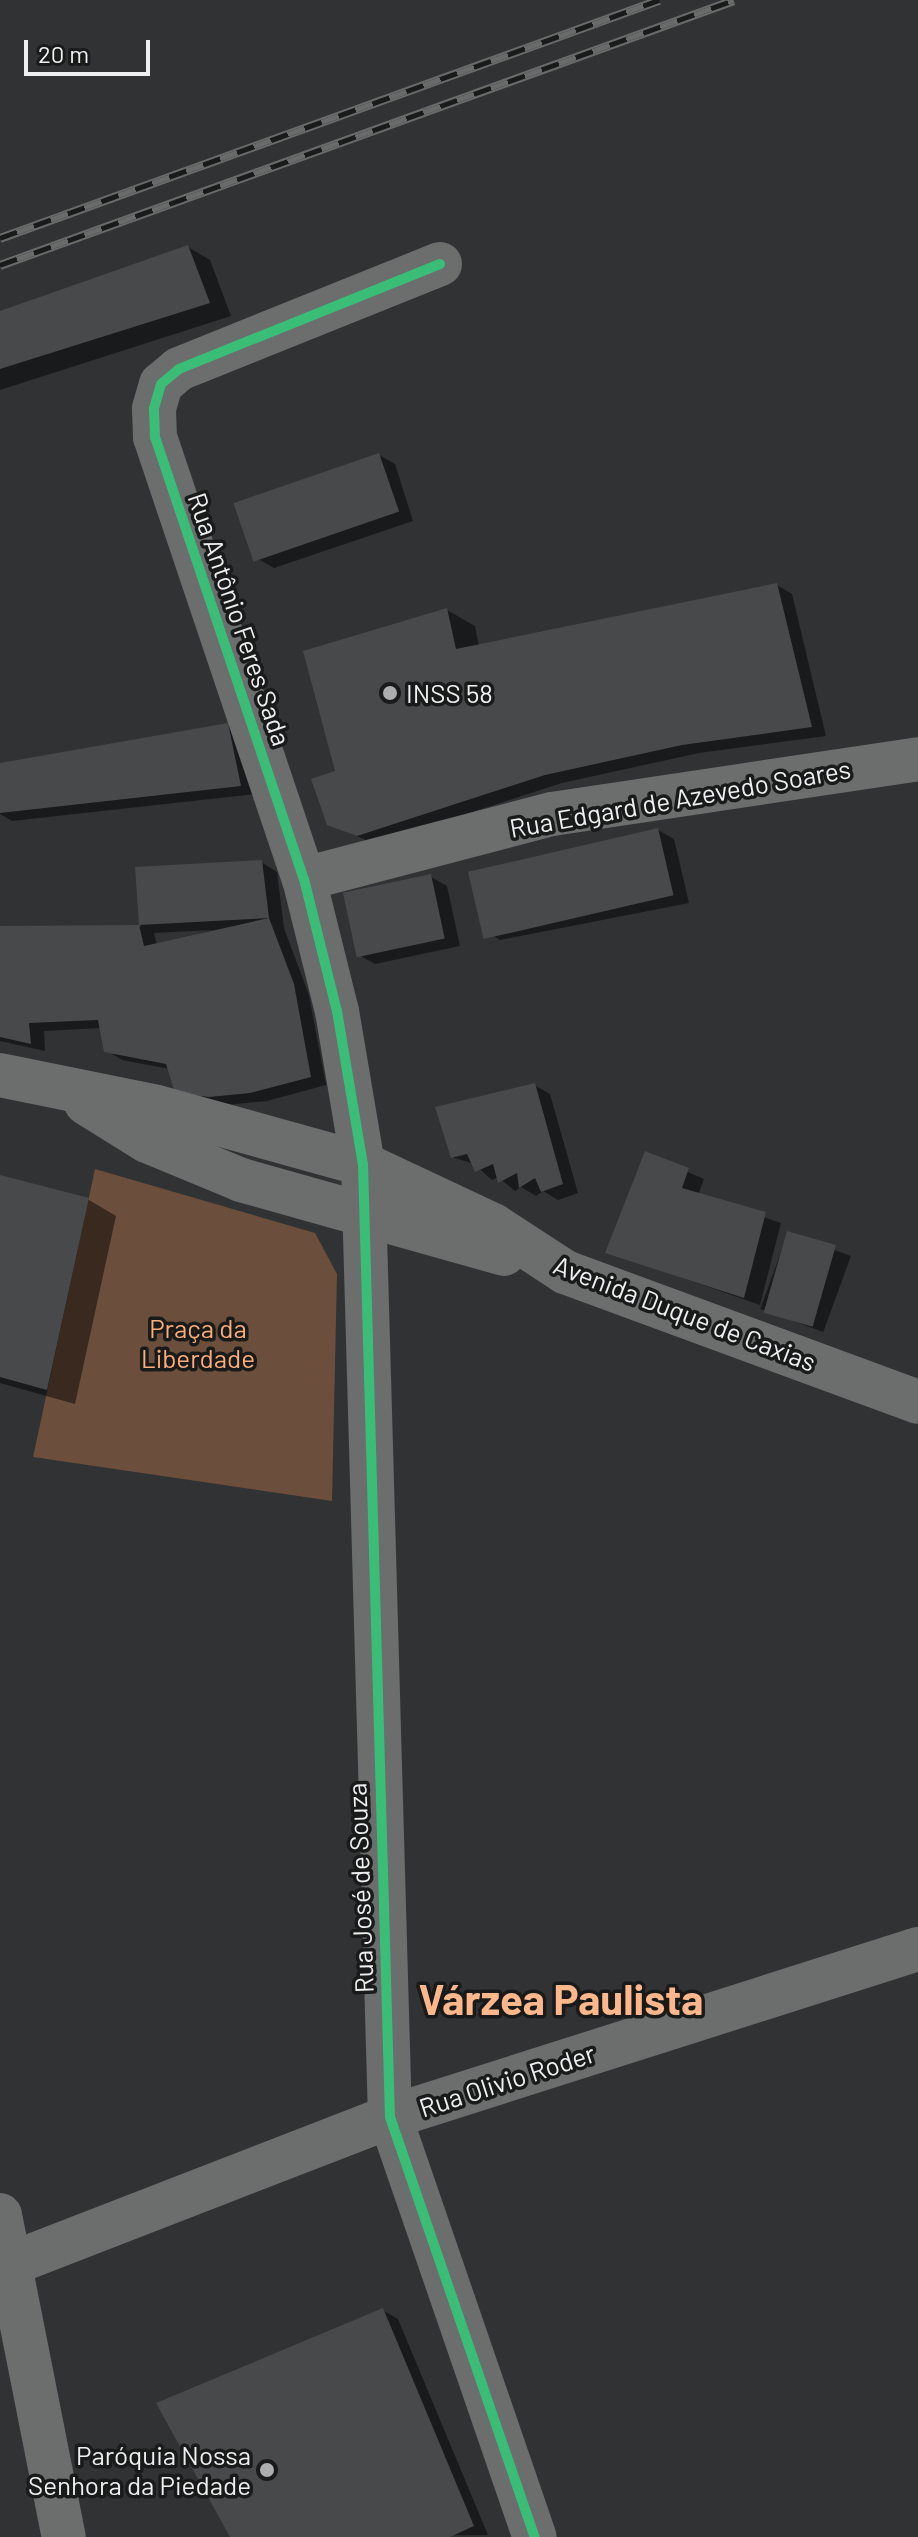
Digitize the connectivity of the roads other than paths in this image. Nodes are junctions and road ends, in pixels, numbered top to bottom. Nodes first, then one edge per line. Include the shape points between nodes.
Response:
1 (440, 264) dead end
2 (918, 759) edge
3 (304, 879) junction
4 (0, 1075) edge
5 (67, 1092) junction
6 (363, 1164) junction
7 (363, 1213) junction
8 (565, 1272) junction
9 (918, 1402) edge
10 (918, 1949) edge
11 (390, 2117) junction
12 (0, 2215) edge
13 (13, 2263) junction
14 (64, 2537) edge
15 (535, 2537) edge

1 - 3 street, Rua Antônio Feres Sada via 179,369 161,384 154,409 155,437
2 - 3 street, Rua Edgard de Azevedo Soares via 552,814
3 - 6 street, Rua Antônio Feres Sada via 337,1011
4 - 5 main road, Avenida Duque de Caxias
5 - 6 main road, Avenida Duque de Caxias via 157,1107
5 - 7 main road via 147,1141 227,1174
6 - 7 street, Rua José de Souza
6 - 8 main road, Avenida Duque de Caxias via 493,1225
7 - 8 main road
7 - 11 street, Rua José de Souza
8 - 9 main road, Avenida Duque de Caxias
10 - 11 street, Rua Olivio Roder
11 - 13 street, Rua Olivio Roder
11 - 15 street, Rua José de Souza
12 - 13 street
13 - 14 street

